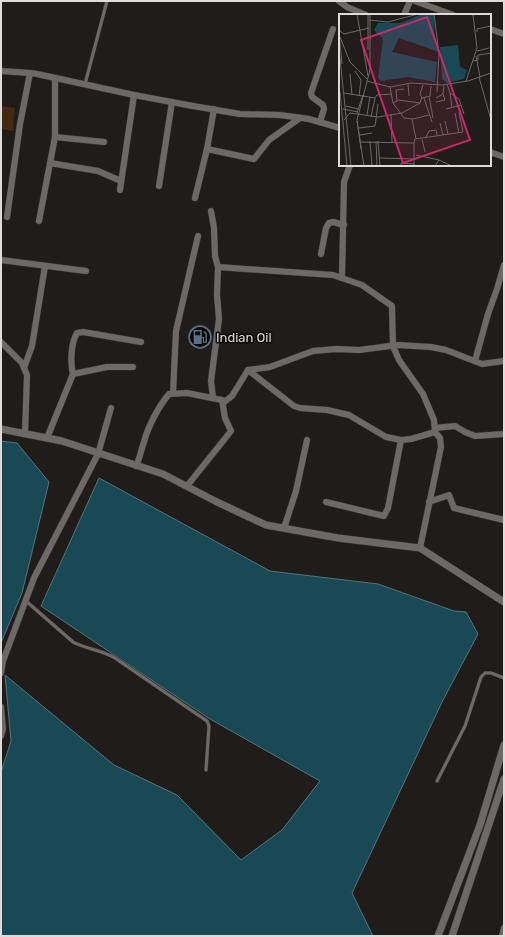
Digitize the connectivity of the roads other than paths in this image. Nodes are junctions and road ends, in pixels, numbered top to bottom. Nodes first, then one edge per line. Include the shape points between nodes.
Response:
1 (107, 1) edge
2 (339, 1) edge
3 (410, 1) edge
4 (415, 1) edge
5 (364, 14) edge
6 (404, 14) edge
7 (449, 14) edge
8 (332, 29) dead end
9 (491, 29) edge
10 (504, 34) edge
11 (1, 71) edge
12 (30, 73) junction
13 (55, 78) junction
14 (85, 84) junction
15 (134, 95) junction
16 (172, 102) junction
17 (214, 109) junction
18 (300, 118) junction
19 (320, 122) junction
20 (339, 128) edge
21 (55, 137) junction
22 (104, 142) dead end
23 (207, 149) junction
24 (491, 152) edge
25 (504, 157) edge
26 (50, 163) junction
27 (350, 166) edge
28 (121, 181) junction
29 (159, 186) dead end
30 (120, 190) dead end
31 (195, 198) dead end
32 (211, 211) dead end
33 (7, 217) dead end
34 (39, 222) dead end
35 (344, 225) junction
36 (198, 236) dead end
37 (321, 254) dead end
38 (1, 260) edge
39 (504, 265) edge
40 (45, 266) junction
41 (218, 267) junction
42 (86, 271) dead end
43 (342, 278) junction
44 (1, 342) edge
45 (141, 342) dead end
46 (393, 346) junction
47 (475, 361) junction
48 (504, 361) edge
49 (133, 367) dead end
50 (24, 368) junction
51 (248, 370) junction
52 (73, 374) junction
53 (173, 394) junction
54 (213, 398) junction
55 (223, 403) junction
56 (111, 408) dead end
57 (1, 429) edge
58 (435, 430) junction
59 (25, 434) junction
60 (504, 434) edge
61 (47, 438) junction
62 (307, 440) dead end
63 (401, 440) junction
64 (98, 454) junction
65 (136, 466) junction
66 (186, 486) junction
67 (326, 502) dead end
68 (429, 502) junction
69 (504, 520) edge
70 (284, 528) junction
71 (420, 548) junction
72 (26, 601) junction
73 (504, 602) edge
74 (1, 673) edge
75 (504, 678) edge
76 (1, 707) edge
77 (1, 736) edge
78 (504, 745) edge
79 (206, 770) dead end
80 (504, 779) edge
81 (438, 780) dead end
82 (504, 928) edge
83 (438, 936) edge
84 (452, 936) edge
85 (502, 936) edge

1 - 14 lane
2 - 5 street
3 - 6 street
4 - 7 street
8 - 19 street via 311,93 312,97 323,105
9 - 10 street
11 - 12 street
12 - 13 street
12 - 33 street
13 - 14 street
13 - 21 street
14 - 15 street
15 - 16 street
15 - 28 street
16 - 17 street
16 - 29 street
17 - 18 street via 240,114
17 - 23 street
18 - 19 street
18 - 23 street via 269,140 254,159
19 - 20 street
21 - 22 street
21 - 26 street
23 - 31 street
24 - 25 street
26 - 28 street via 98,171
26 - 34 street
27 - 35 street via 344,182
28 - 30 street
32 - 41 street
35 - 37 street via 329,223
35 - 43 street
36 - 53 street via 176,332
38 - 40 street
39 - 47 street
40 - 42 street
40 - 50 street via 32,346
41 - 43 street via 300,272
41 - 54 street via 219,319 211,381
43 - 46 street via 362,285 392,306
44 - 50 street
45 - 52 street via 77,333 74,337 71,361
46 - 47 street via 431,347
46 - 51 street via 313,351 270,367
46 - 58 street via 399,360 423,394 434,420
47 - 48 street via 482,364
49 - 52 street via 107,367
50 - 59 street via 27,375
51 - 55 street via 232,396
51 - 63 street via 294,406 349,415 386,437
52 - 61 street
53 - 54 street via 188,393
53 - 65 street via 169,394 162,402
54 - 55 street via 222,400
55 - 66 street via 225,418 232,431
56 - 64 street
57 - 59 street
58 - 60 street via 455,426 475,436
58 - 63 street
58 - 68 street via 440,438 441,447
59 - 61 street
61 - 64 street
62 - 70 street via 296,491
63 - 67 street via 388,508 384,516
64 - 65 street
64 - 72 street via 34,578
65 - 66 street via 163,474
66 - 70 street via 266,525
68 - 69 street via 449,495 454,508
68 - 71 street
70 - 71 street via 338,538
71 - 73 street
72 - 74 street via 3,661
72 - 79 lane via 73,642 115,658 207,721
75 - 81 lane via 491,673 485,673 481,677 465,726
76 - 77 street
78 - 83 street via 480,825
80 - 84 street
82 - 85 street

